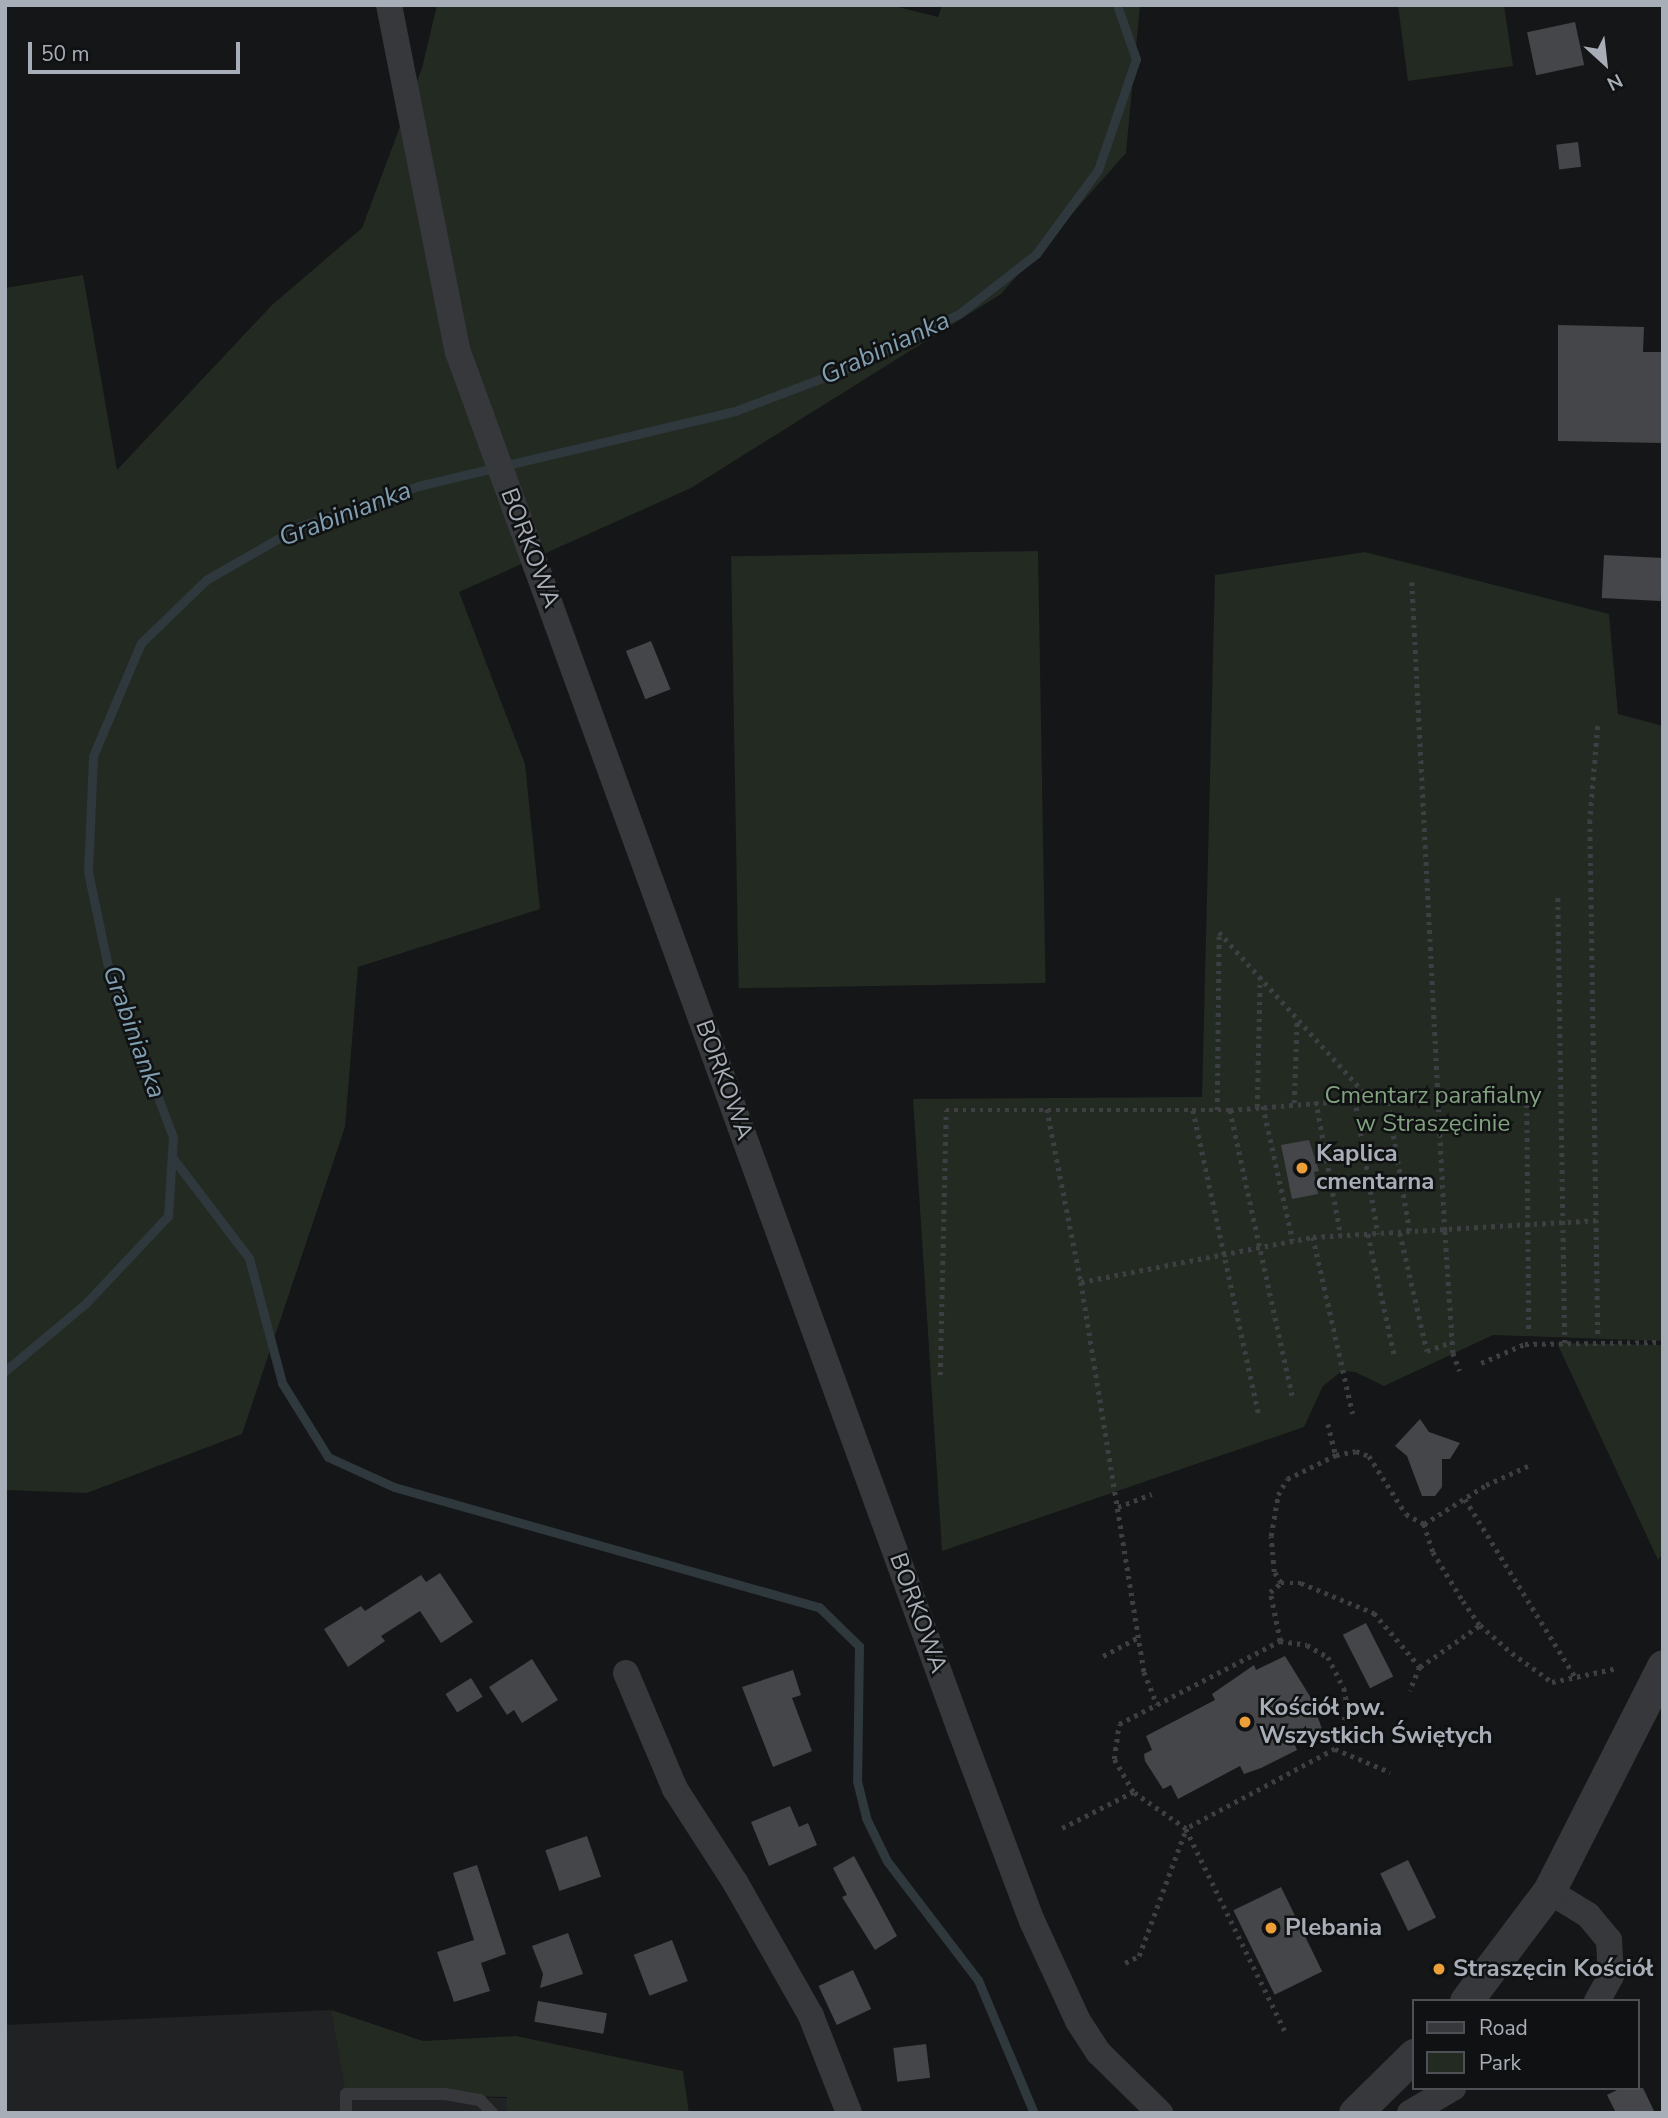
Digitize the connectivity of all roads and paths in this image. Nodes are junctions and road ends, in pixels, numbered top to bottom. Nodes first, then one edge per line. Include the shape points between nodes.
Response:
1 (389, 5) edge
2 (1412, 582) dead end
3 (1598, 726) dead end
4 (1558, 898) dead end
5 (1260, 976) junction
6 (1297, 1017) junction
7 (1355, 1099) junction
8 (1370, 1099) junction
9 (1316, 1101) junction
10 (1294, 1103) junction
11 (1527, 1104) dead end
12 (1260, 1107) junction
13 (1047, 1109) junction
14 (1193, 1110) junction
15 (1217, 1110) junction
16 (1230, 1110) junction
17 (1596, 1220) junction
18 (1563, 1222) junction
19 (1529, 1224) junction
20 (1445, 1231) junction
21 (1410, 1232) junction
22 (1400, 1233) junction
23 (1368, 1234) junction
24 (1378, 1234) junction
25 (1341, 1236) junction
26 (1312, 1237) junction
27 (1293, 1241) junction
28 (1258, 1247) junction
29 (1225, 1254) junction
30 (1081, 1282) junction
31 (1529, 1329) dead end
32 (1598, 1335) dead end
33 (1452, 1342) junction
34 (1663, 1342) edge
35 (1564, 1343) junction
36 (1395, 1358) dead end
37 (1481, 1363) dead end
38 (1460, 1371) dead end
39 (940, 1375) dead end
40 (1292, 1395) dead end
41 (1353, 1414) dead end
42 (1259, 1415) dead end
43 (1328, 1424) dead end
44 (1336, 1455) junction
45 (1528, 1466) dead end
46 (1152, 1494) dead end
47 (1465, 1499) junction
48 (1118, 1507) junction
49 (1424, 1524) junction
50 (1282, 1583) junction
51 (1480, 1625) junction
52 (1138, 1637) junction
53 (1280, 1640) junction
54 (1104, 1656) dead end
55 (1663, 1666) edge
56 (1420, 1667) junction
57 (1618, 1668) dead end
58 (626, 1673) dead end
59 (1576, 1678) junction
60 (1410, 1691) dead end
61 (1157, 1704) junction
62 (1335, 1749) junction
63 (1390, 1772) dead end
64 (1133, 1792) junction
65 (1062, 1828) dead end
66 (1186, 1829) junction
67 (1549, 1891) junction
68 (1125, 1964) dead end
69 (1468, 1999) edge
70 (1598, 1999) edge
71 (1285, 2031) dead end
72 (1412, 2057) edge
73 (1450, 2090) edge
74 (346, 2113) edge
75 (492, 2113) edge
76 (849, 2113) edge
77 (1160, 2113) edge
78 (1354, 2113) edge
79 (1410, 2113) edge

1 - 77 street, BORKOWA via 458,352 475,404 1032,1921 1078,2021 1099,2053
2 - 20 path
3 - 17 path via 1590,820
4 - 18 path
5 - 6 path
5 - 12 path
5 - 15 path via 1219,932
6 - 8 path
6 - 10 path
7 - 8 path
7 - 9 path
7 - 24 path
8 - 21 path via 1388,1102
9 - 10 path
9 - 25 path
10 - 12 path
11 - 19 path
12 - 16 path
12 - 27 path
13 - 14 path
13 - 30 path
13 - 39 path via 946,1110
14 - 15 path
14 - 29 path
15 - 16 path
16 - 28 path
17 - 18 path
17 - 32 path
18 - 19 path
18 - 35 path
19 - 20 path
19 - 31 path
20 - 21 path
20 - 33 path
21 - 22 path
22 - 24 path
22 - 33 path via 1427,1351
23 - 24 path
23 - 25 path
23 - 36 path
25 - 26 path
26 - 27 path
26 - 41 path
27 - 28 path
28 - 29 path
28 - 40 path
29 - 30 path
29 - 42 path
30 - 48 path
33 - 38 path
34 - 35 path
35 - 37 path via 1525,1344
43 - 44 path
44 - 49 path via 1356,1451 1369,1456 1406,1514
44 - 50 path via 1287,1479 1278,1495 1271,1536 1274,1572
45 - 47 path
46 - 48 path
47 - 49 path
47 - 59 path
48 - 52 path
49 - 51 path via 1433,1552
50 - 53 path via 1270,1592
50 - 56 path via 1301,1583 1374,1613
51 - 56 path
51 - 59 path via 1552,1682
52 - 54 path
52 - 61 path via 1144,1672
53 - 61 path
53 - 62 path via 1307,1645 1328,1657 1344,1688 1348,1709
55 - 67 street
56 - 60 path
57 - 59 path
58 - 76 street via 659,1757 687,1812 735,1882 811,2016
61 - 64 path via 1119,1724 1114,1759
62 - 63 path
62 - 66 path
64 - 65 path
64 - 66 path
66 - 68 path via 1139,1956
66 - 71 path
67 - 69 street
67 - 70 street via 1588,1915 1609,1940 1611,1976
72 - 78 street
73 - 79 street
74 - 75 lane via 346,2094 445,2094 480,2100

